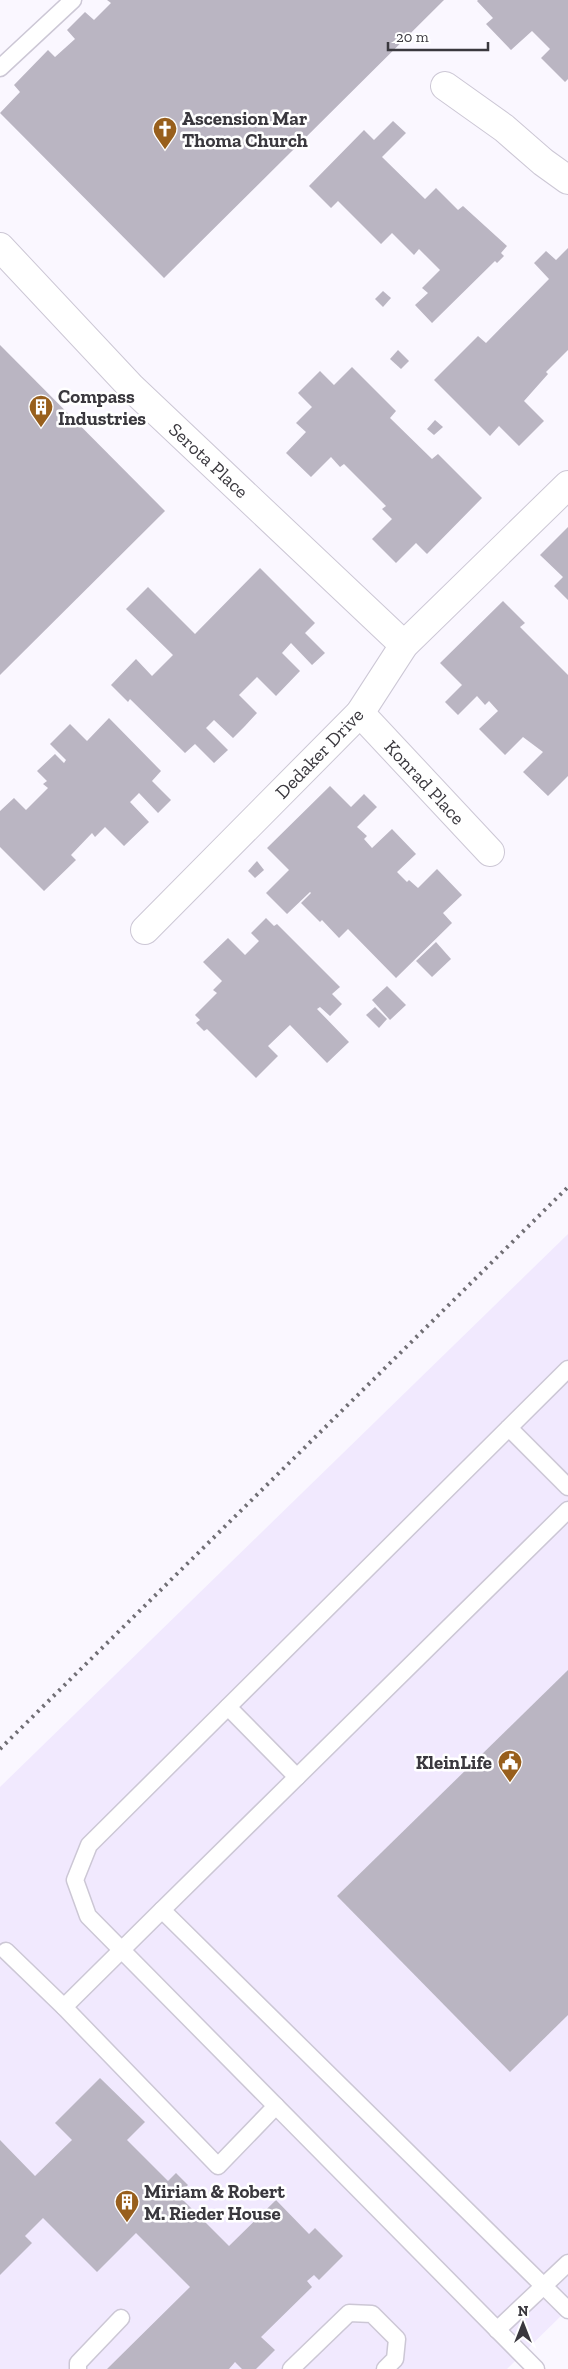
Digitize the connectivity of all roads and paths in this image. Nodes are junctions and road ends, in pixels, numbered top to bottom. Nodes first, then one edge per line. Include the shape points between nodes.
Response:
1 (73, 0) edge
2 (0, 68) edge
3 (445, 86) dead end
4 (568, 180) edge
5 (0, 247) edge
6 (568, 485) edge
7 (404, 645) junction
8 (360, 713) junction
9 (490, 852) dead end
10 (145, 930) dead end
11 (568, 1369) edge
12 (509, 1428) junction
13 (568, 1487) edge
14 (568, 1510) edge
15 (228, 1706) junction
16 (297, 1777) junction
17 (162, 1910) junction
18 (121, 1950) junction
19 (6, 1951) dead end
20 (64, 2007) junction
21 (276, 2106) junction
22 (568, 2263) edge
23 (544, 2287) junction
24 (568, 2310) edge
25 (121, 2318) dead end
26 (497, 2330) junction
27 (78, 2369) edge
28 (291, 2369) edge
29 (385, 2369) edge
30 (536, 2369) edge

1 - 2 lane
3 - 4 street
5 - 7 street, Serota Place via 132,388
6 - 7 street, Dedaker Drive
7 - 8 street, Dedaker Drive
8 - 9 street, Konrad Place
8 - 10 street, Dedaker Drive
11 - 12 lane
12 - 13 lane
12 - 15 lane
14 - 16 lane
15 - 16 lane
15 - 18 lane via 89,1844 75,1880 88,1916
16 - 17 lane
17 - 18 lane
17 - 23 lane
18 - 20 lane
18 - 21 lane
19 - 20 lane
20 - 21 lane via 218,2166
21 - 26 lane
22 - 23 lane
23 - 24 lane
23 - 26 lane
25 - 27 lane via 78,2364
26 - 30 lane
28 - 29 lane via 349,2313 372,2314 397,2339 395,2359

